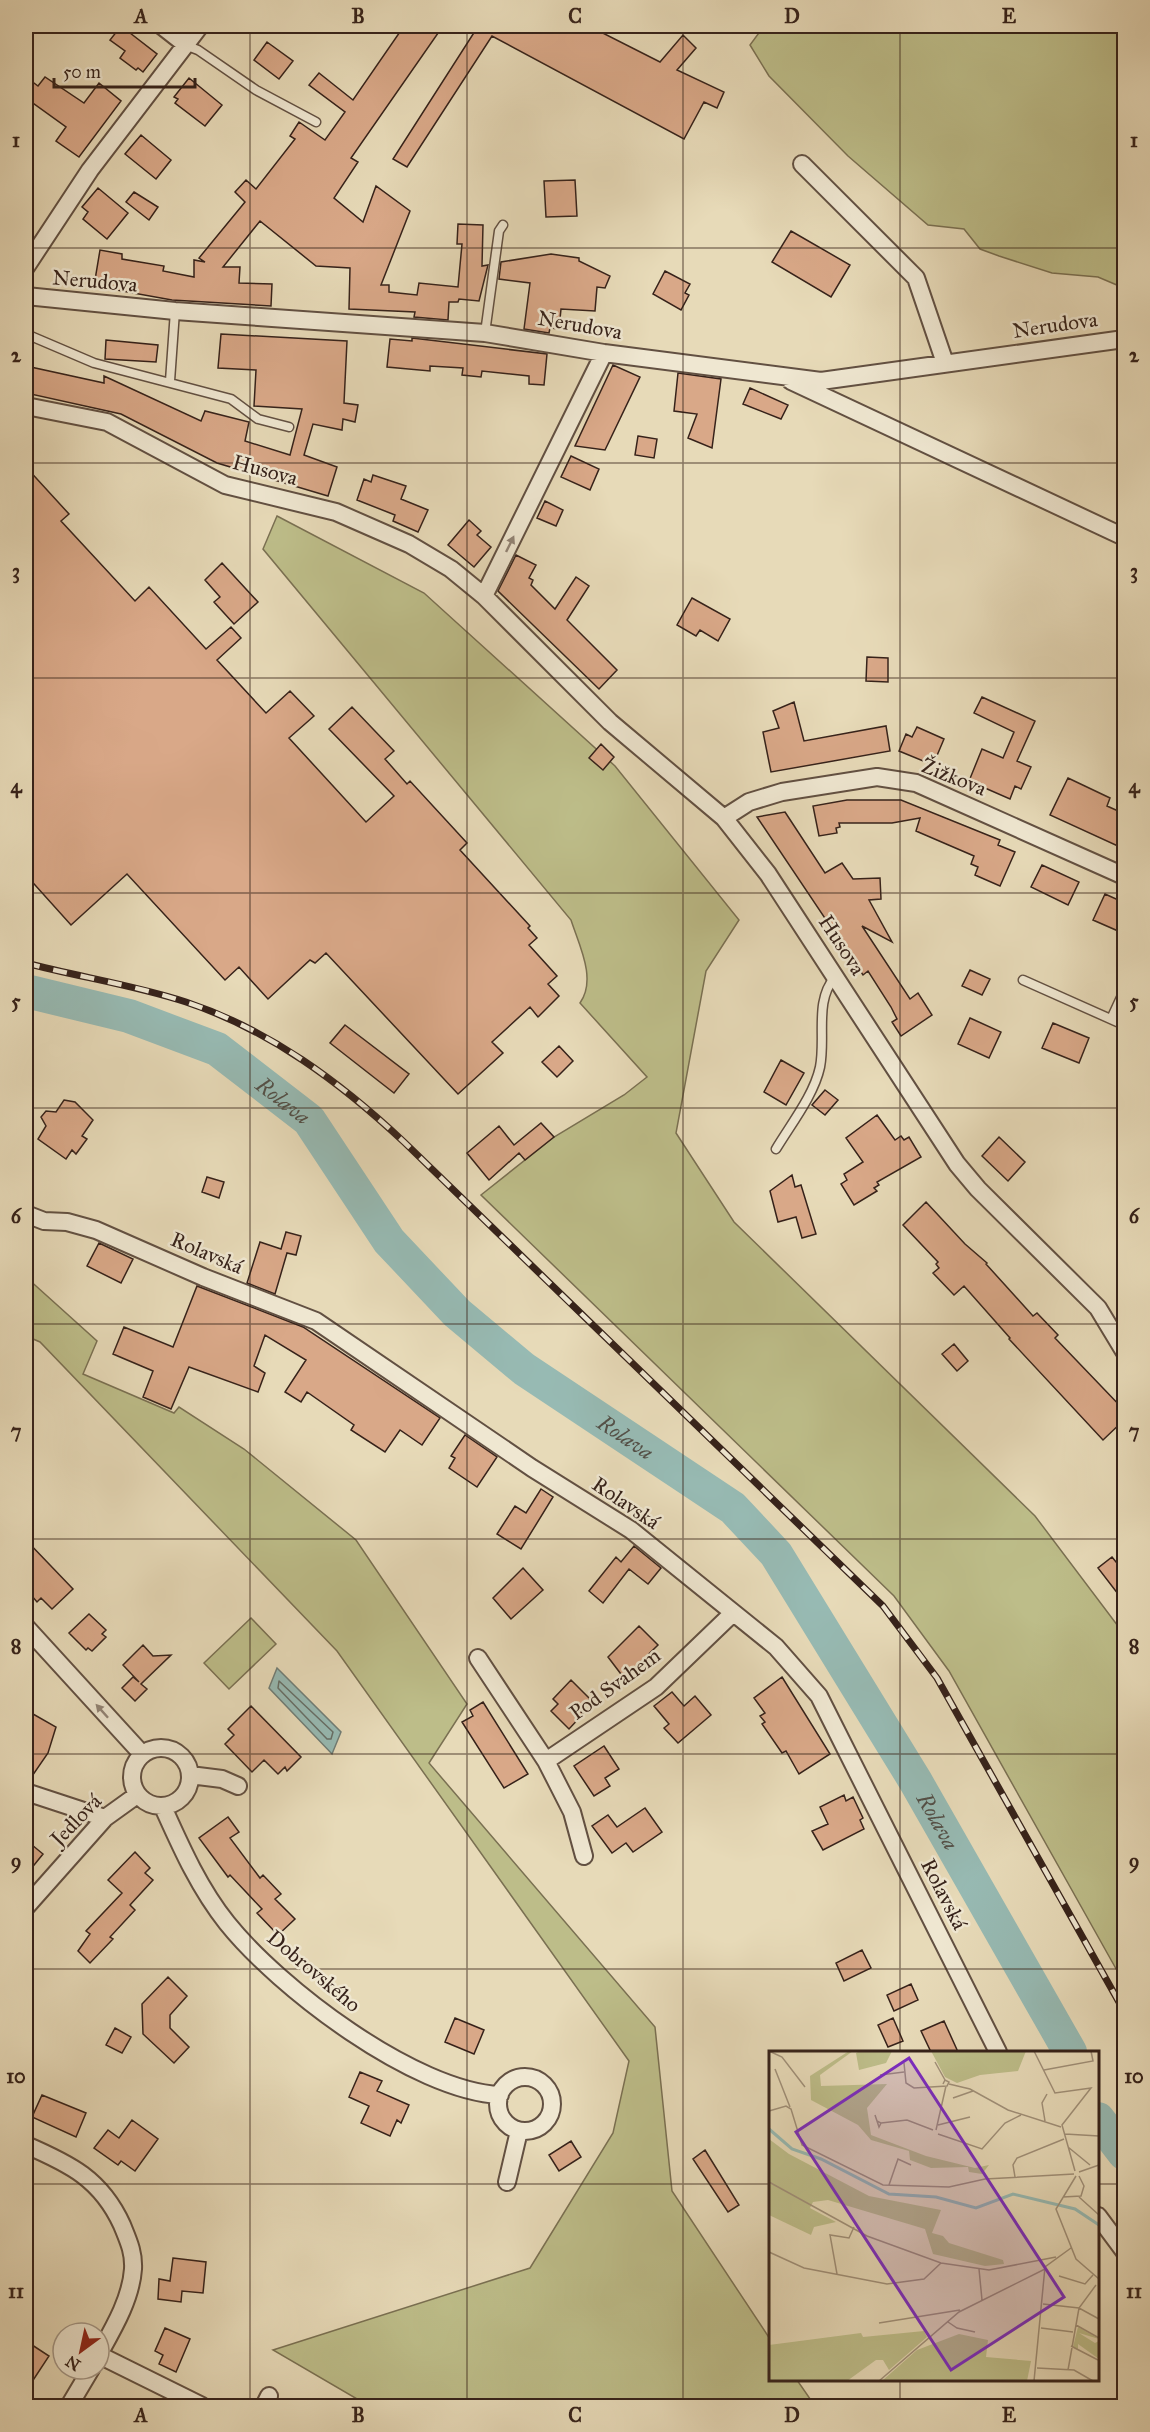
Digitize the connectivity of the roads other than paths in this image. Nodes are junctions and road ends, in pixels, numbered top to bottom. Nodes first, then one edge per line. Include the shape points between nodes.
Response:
1 (162, 26) edge
2 (200, 26) edge
3 (185, 44) junction
4 (316, 122) dead end
5 (802, 164) dead end
6 (503, 225) dead end
7 (26, 267) edge
8 (26, 296) edge
9 (175, 311) junction
10 (485, 333) junction
11 (26, 334) edge
12 (1125, 339) edge
13 (604, 353) junction
14 (945, 363) junction
15 (779, 376) junction
16 (170, 381) junction
17 (26, 406) edge
18 (289, 427) dead end
19 (1125, 537) edge
20 (484, 596) junction
21 (724, 818) junction
22 (1125, 876) edge
23 (835, 977) junction
24 (1023, 980) dead end
25 (1125, 991) edge
26 (1111, 1019) junction
27 (1125, 1025) edge
28 (776, 1149) dead end
29 (26, 1214) edge
30 (1125, 1351) edge
31 (733, 1613) junction
32 (26, 1628) edge
33 (478, 1658) dead end
34 (142, 1754) junction
35 (546, 1761) junction
36 (190, 1775) junction
37 (238, 1786) dead end
38 (26, 1792) edge
39 (137, 1795) junction
40 (163, 1807) junction
41 (105, 1818) junction
42 (584, 1856) dead end
43 (26, 1907) edge
44 (997, 2051) edge
45 (500, 2095) junction
46 (519, 2131) junction
47 (26, 2145) edge
48 (507, 2182) dead end
49 (1099, 2217) edge
50 (1125, 2251) edge
51 (111, 2332) edge
52 (111, 2361) edge
53 (84, 2381) edge
54 (69, 2406) edge
55 (202, 2406) edge

1 - 3 street
2 - 3 street
3 - 4 lane via 256,90
3 - 7 street via 90,170
5 - 14 street via 916,278
6 - 10 lane
8 - 9 street, Nerudova
9 - 10 street, Nerudova
9 - 16 lane
10 - 13 street, Nerudova
11 - 16 lane via 94,363
12 - 14 street, Nerudova
13 - 15 street, Nerudova
20 -> 13 street
14 - 15 street, Nerudova via 821,381
15 - 19 street
16 - 18 lane via 231,399 258,419
17 - 20 street, Husova via 107,423 225,485 336,512 409,543 451,569
20 - 21 street, Husova via 610,722
21 - 22 street, Žižkova via 749,802 782,792 877,777 916,783
21 - 23 street, Husova via 768,874
23 - 28 lane via 824,998 820,1067
23 - 30 street, Husova via 957,1164 1098,1308
24 - 26 lane
25 - 26 lane
26 - 27 lane
29 - 31 street, Rolavská via 96,1230 316,1321 532,1468 631,1530
31 - 35 street, Pod Svahem via 656,1687
31 - 44 street, Rolavská via 776,1647 819,1696
34 -> 32 street
33 - 35 street
34 - 36 street via 162,1748 172,1750 181,1756
34 - 39 street via 132,1773
35 - 42 street via 572,1812
36 - 37 street via 222,1779
36 - 40 street via 183,1796
38 - 41 street
39 - 40 street via 149,1804
39 - 41 street, Jedlová
40 - 45 street, Dobrovského via 200,1885 227,1923 297,1992 353,2034 408,2066 463,2088
41 - 43 street, Jedlová
45 - 46 street via 503,2119
45 - 46 street via 512,2080 522,2077 537,2079 547,2087 553,2108 547,2121 537,2129
46 - 48 street
47 - 51 street via 60,2160 106,2195 132,2247 128,2293
49 - 50 street
52 - 55 street
53 - 54 street

